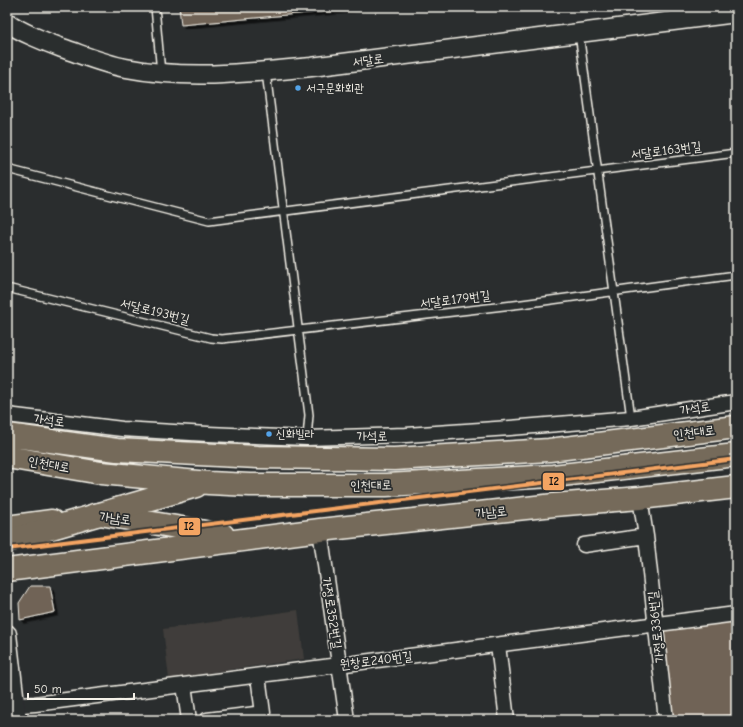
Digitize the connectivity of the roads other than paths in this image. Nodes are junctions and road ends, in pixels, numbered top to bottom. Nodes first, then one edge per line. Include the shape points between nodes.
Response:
1 (155, 7) edge
2 (736, 13) edge
3 (8, 24) edge
4 (579, 33) junction
5 (266, 72) junction
6 (161, 73) junction
7 (736, 153) edge
8 (7, 169) edge
9 (598, 171) junction
10 (283, 212) junction
11 (736, 275) edge
12 (7, 288) edge
13 (614, 291) junction
14 (298, 330) junction
15 (736, 402) edge
16 (7, 415) edge
17 (631, 418) junction
18 (736, 427) edge
19 (7, 435) edge
20 (307, 438) junction
21 (736, 455) edge
22 (7, 457) edge
23 (210, 483) junction
24 (736, 487) edge
25 (640, 498) junction
26 (100, 514) junction
27 (7, 527) edge
28 (320, 530) junction
29 (646, 536) junction
30 (246, 539) junction
31 (7, 541) edge
32 (584, 545) dead end
33 (7, 570) edge
34 (736, 614) edge
35 (656, 624) junction
36 (7, 634) edge
37 (498, 645) junction
38 (340, 665) junction
39 (258, 676) junction
40 (184, 685) junction
41 (13, 710) edge
42 (189, 720) edge
43 (207, 720) edge
44 (347, 720) edge
45 (507, 720) edge
46 (662, 720) edge

1 - 6 lane
2 - 4 street, 서달로
3 - 6 street, 서달로 via 85,56 125,68
4 - 5 street, 서달로
4 - 9 lane
5 - 6 street, 서달로 via 200,75
5 - 10 lane
7 - 9 lane, 서달로163번길
8 - 10 lane via 209,221
9 - 10 lane
9 - 13 lane
10 - 14 lane
11 - 13 lane
12 - 14 lane, 서달로193번길 via 211,338 222,339
13 - 14 lane, 서달로179번길
13 - 17 lane
14 - 20 lane via 309,415
15 - 17 street, 가석로
16 - 20 street, 가석로 via 122,429
17 - 20 street, 가석로 via 406,435
18 - 19 main road, 인천대로 via 549,450 394,459 258,457 117,450
21 - 23 main road, 인천대로 via 554,476 386,486
22 - 23 main road, 인천대로 via 101,474
23 - 26 main road
24 - 25 main road, 가남로
25 - 28 main road, 가남로
25 - 29 street, 가정로336번길
26 - 27 main road, 가남로
26 - 30 main road, 가남로
26 - 31 main road
28 - 30 main road, 가남로
28 - 38 street, 가정로352번길
29 - 32 street
29 - 35 street, 가정로336번길
30 - 33 main road, 가남로
34 - 35 street, 원창로240번길
35 - 37 street, 원창로240번길
35 - 46 street, 가정로336번길
36 - 41 street
37 - 38 street, 원창로240번길
37 - 45 street
38 - 39 street, 원창로240번길
38 - 44 street, 가정로352번길
39 - 40 street, 원창로240번길
39 - 43 street via 263,713
40 - 41 street, 원창로240번길 via 35,704
40 - 42 street

